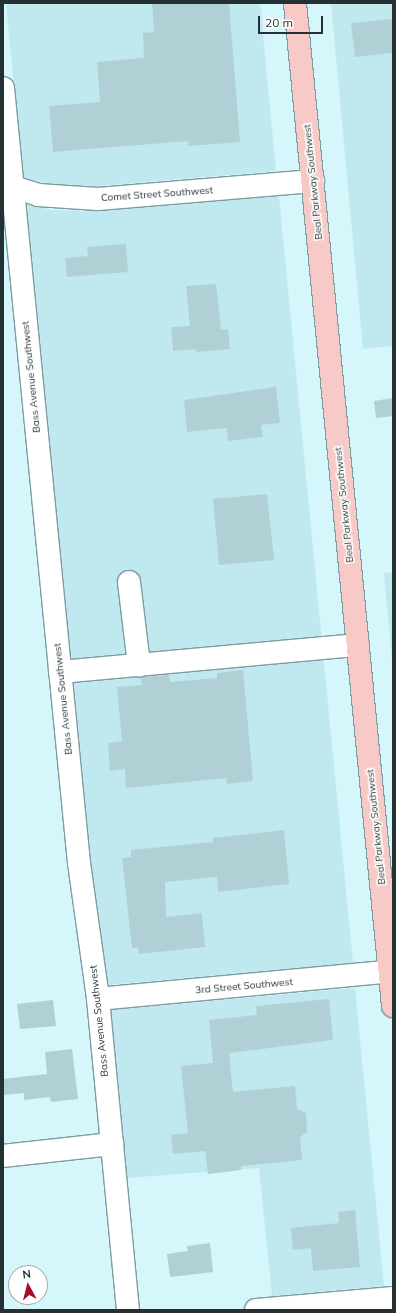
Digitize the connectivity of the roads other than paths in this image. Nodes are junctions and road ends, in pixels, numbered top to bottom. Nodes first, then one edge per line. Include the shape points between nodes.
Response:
1 (295, 3) edge
2 (3, 88) edge
3 (313, 180) junction
4 (8, 186) edge
5 (129, 582) dead end
6 (358, 645) junction
7 (139, 665) junction
8 (60, 672) junction
9 (391, 971) edge
10 (98, 999) junction
11 (393, 1006) edge
12 (112, 1144) junction
13 (3, 1156) edge
14 (393, 1298) edge
15 (128, 1310) edge
16 (256, 1310) edge

1 - 3 main road, Beal Parkway Southwest
2 - 4 street, Bass Avenue Southwest
3 - 4 street, Comet Street Southwest via 98,198 38,195
3 - 6 main road, Beal Parkway Southwest
4 - 8 street, Bass Avenue Southwest
5 - 7 street
6 - 7 street
6 - 9 main road, Beal Parkway Southwest
7 - 8 street
8 - 10 street, Bass Avenue Southwest via 79,863
9 - 10 street, 3rd Street Southwest
9 - 11 main road, Beal Parkway Southwest
10 - 12 street, Bass Avenue Southwest
12 - 13 street
12 - 15 street, Bass Avenue Southwest
14 - 16 street

